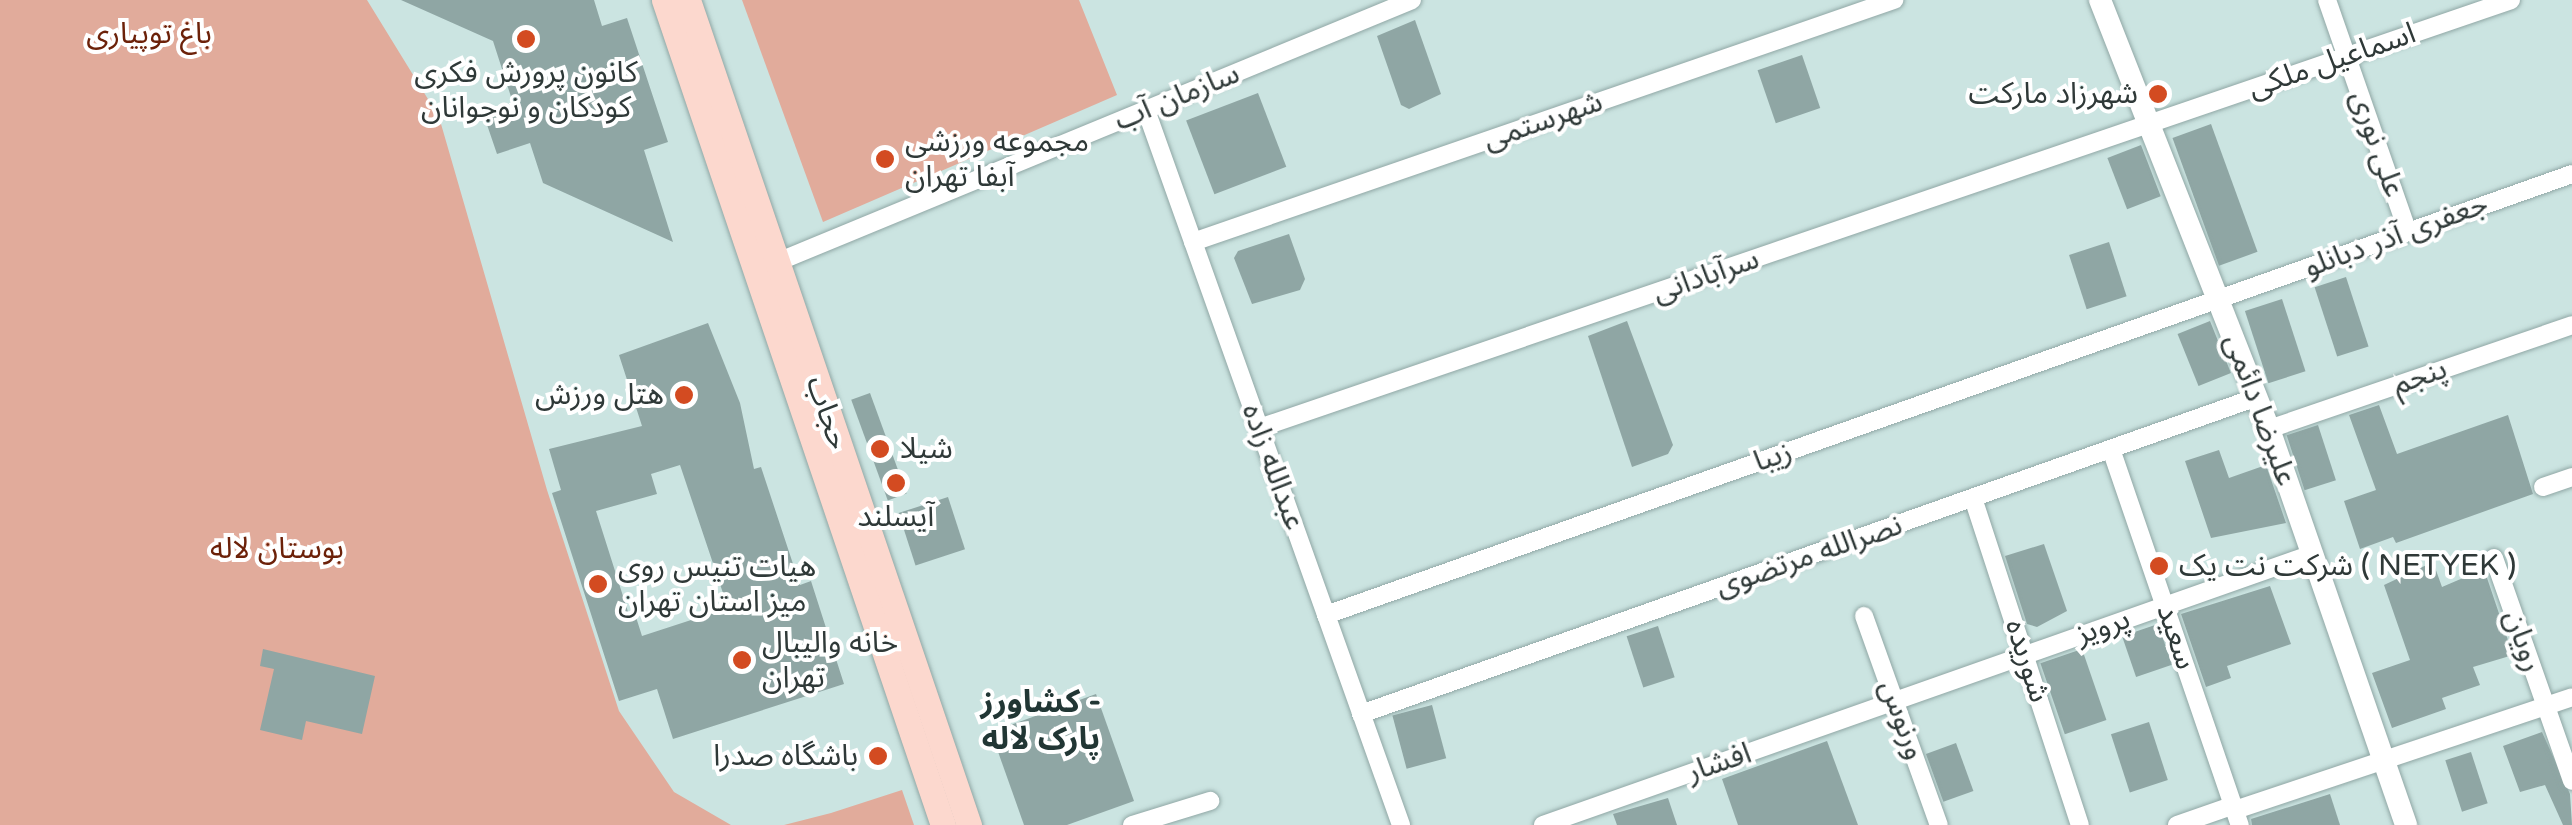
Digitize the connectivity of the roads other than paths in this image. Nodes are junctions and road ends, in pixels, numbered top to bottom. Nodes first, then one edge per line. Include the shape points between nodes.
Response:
1 (664, 0) edge
2 (688, 0) edge
3 (1412, 0) edge
4 (1894, 0) edge
5 (2100, 0) edge
6 (2327, 0) edge
7 (2512, 0) edge
8 (2346, 56) junction
9 (1146, 110) junction
10 (2153, 123) junction
11 (2572, 174) edge
12 (2408, 232) junction
13 (1193, 242) junction
14 (765, 266) junction
15 (2220, 299) junction
16 (2572, 325) edge
17 (2257, 397) junction
18 (1259, 428) junction
19 (2269, 429) junction
20 (2111, 449) junction
21 (2572, 477) edge
22 (2543, 487) dead end
23 (1972, 498) junction
24 (2312, 554) junction
25 (2494, 558) dead end
26 (2165, 606) junction
27 (1326, 615) junction
28 (1864, 616) dead end
29 (2024, 655) junction
30 (2572, 697) edge
31 (1895, 701) junction
32 (2546, 706) junction
33 (1361, 714) junction
34 (2384, 760) junction
35 (2572, 781) edge
36 (1210, 801) dead end
37 (2236, 813) edge
38 (1569, 821) edge
39 (955, 823) edge
40 (1132, 825) edge
41 (1401, 825) edge
42 (1543, 825) edge
43 (1939, 825) edge
44 (2080, 825) edge
45 (2177, 825) edge
46 (2406, 825) edge

1 - 14 main road, حجاب
2 - 14 main road, حجاب
3 - 9 street, سازمان آب
4 - 13 street, شهرستمی
5 - 10 street, علیرضا دائمی
6 - 8 street, علی نوری
7 - 8 street, اسماعیل ملکی
8 - 10 street, اسماعیل ملکی
8 - 12 street, علی نوری
9 - 13 street, عبدالله زاده
9 - 14 street, سازمان آب
10 - 15 street, علیرضا دائمی
10 - 18 street, سرآبادانی
11 - 12 street, جعفری آذر دبانلو
12 - 15 street, جعفری آذر دبانلو
13 - 18 street, عبدالله زاده
14 - 39 main road, حجاب
15 - 17 street, علیرضا دائمی
15 - 27 street, زیبا
16 - 19 street, پنجم
17 - 19 street, علیرضا دائمی
17 - 20 street, نصرالله مرتضوی
18 - 27 street, عبدالله زاده
19 - 24 street, علیرضا دائمی
20 - 23 street, نصرالله مرتضوی
20 - 26 street, سعید
21 - 22 street
23 - 29 street, شوریده
23 - 33 street, نصرالله مرتضوی
24 - 26 street, پرویز
24 - 34 street, علیرضا دائمی
25 - 32 street, رویان
26 - 29 street, پرویز
26 - 37 street, سعید
27 - 33 street, عبدالله زاده
28 - 31 street, ورنوس
29 - 31 street, پرویز
29 - 44 street, شوریده
30 - 32 street
31 - 38 street, افشار
31 - 43 street, ورنوس
32 - 34 street
32 - 35 street, رویان
33 - 41 street, عبدالله زاده
34 - 37 street
34 - 46 street, علیرضا دائمی
36 - 40 street
37 - 45 street
38 - 42 street, افشار

